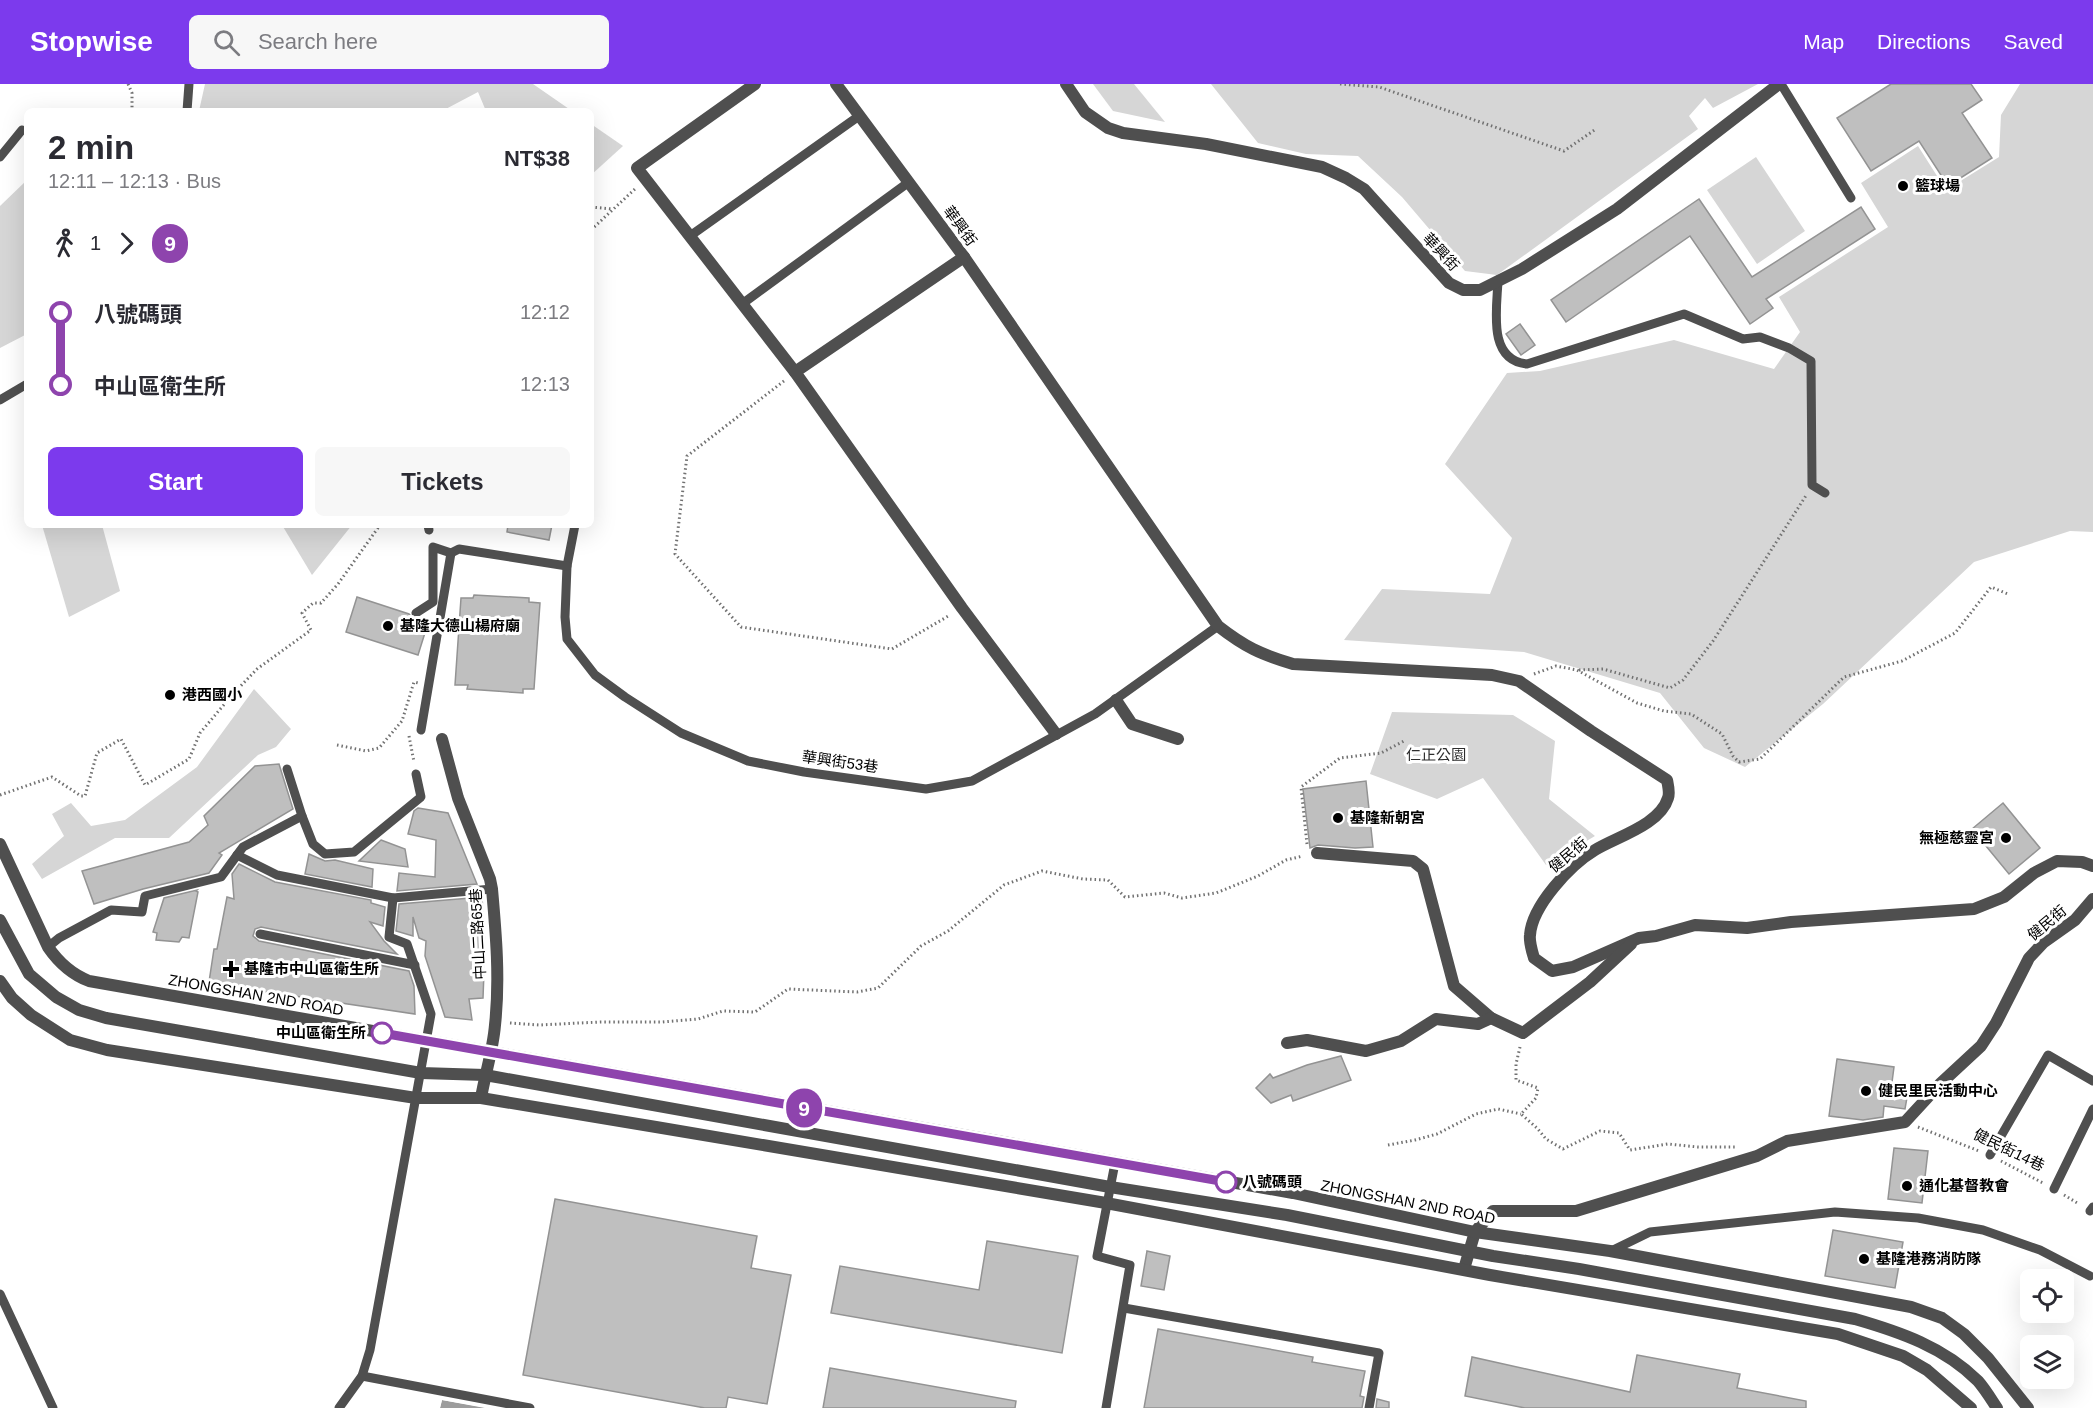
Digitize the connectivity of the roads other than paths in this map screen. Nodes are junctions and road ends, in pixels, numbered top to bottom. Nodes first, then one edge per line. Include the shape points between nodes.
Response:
1 (189, 84) edge
2 (755, 84) edge
3 (836, 84) edge
4 (1066, 84) edge
5 (1780, 84) edge
6 (187, 108) edge
7 (859, 116) junction
8 (22, 130) dead end
9 (0, 157) edge
10 (909, 182) junction
11 (1851, 198) dead end
12 (690, 237) junction
13 (964, 257) junction
14 (1498, 280) junction
15 (742, 304) junction
16 (795, 372) junction
17 (24, 386) edge
18 (0, 400) edge
19 (1825, 494) dead end
20 (574, 528) edge
21 (451, 553) junction
22 (567, 566) junction
23 (416, 613) dead end
24 (1218, 626) junction
25 (1116, 700) junction
26 (421, 730) dead end
27 (1056, 734) junction
28 (442, 739) dead end
29 (1178, 740) dead end
30 (287, 769) dead end
31 (416, 774) road end
32 (302, 816) junction
33 (0, 844) edge
34 (1317, 853) dead end
35 (237, 855) junction
36 (2093, 866) edge
37 (492, 889) junction
38 (393, 898) junction
39 (2093, 899) edge
40 (0, 920) edge
41 (260, 934) dead end
42 (1639, 938) junction
43 (48, 946) junction
44 (415, 965) junction
45 (0, 981) edge
46 (1491, 1018) junction
47 (427, 1041) junction
48 (1287, 1043) dead end
49 (491, 1053) junction
50 (421, 1073) junction
51 (485, 1075) junction
52 (2093, 1081) edge
53 (416, 1098) junction
54 (481, 1098) junction
55 (2093, 1109) edge
56 (1990, 1155) road end
57 (1115, 1163) junction
58 (1110, 1187) junction
59 (2054, 1189) road end
60 (1106, 1203) junction
61 (1475, 1232) junction
62 (1469, 1251) junction
63 (1610, 1251) junction
64 (1464, 1269) junction
65 (2090, 1276) dead end
66 (0, 1294) edge
67 (1124, 1308) junction
68 (362, 1376) junction
69 (53, 1408) edge
70 (339, 1408) edge
71 (530, 1408) edge
72 (1106, 1408) edge
73 (1369, 1408) edge
74 (1971, 1408) edge
75 (1997, 1408) edge
76 (2028, 1408) edge

1 - 6 lane
2 - 12 street via 637,168
3 - 7 street, 華興街
4 - 14 street, 華興街 via 1085,112 1108,128 1322,167 1338,174 1364,189 1449,283 1463,290 1480,290
5 - 11 lane
5 - 14 street, 華興街 via 1617,209
7 - 10 street, 華興街
7 - 12 lane
8 - 9 lane
10 - 13 street, 華興街
10 - 15 lane
12 - 15 street
13 - 16 street
13 - 24 street, 華興街
14 - 19 lane via 1496,327 1503,350 1515,363 1527,364 1684,314 1743,339 1760,338 1789,348 1811,361 1812,485
15 - 16 street
16 - 27 street
17 - 18 lane
20 - 22 lane, 華興街53巷
21 - 22 lane via 459,549
21 - 23 lane via 433,547 433,602
21 - 26 lane
22 - 27 lane, 華興街53巷 via 567,639 595,675 681,733 748,761 926,789 972,781
24 - 25 lane, 華興街53巷
24 - 42 street, 健民街 via 1243,645 1293,664 1492,675 1519,681 1667,780 1669,798 1659,813 1630,834 1594,850 1560,878 1536,916 1529,936 1534,958 1552,971 1573,967
25 - 27 lane, 華興街53巷
25 - 29 street via 1132,724
28 - 37 street, 中山二路65巷 via 458,798
30 - 32 lane
31 - 32 lane via 421,797 354,852 326,854 313,844
32 - 35 lane via 243,847
33 - 43 street, ZHONGSHAN 2ND ROAD
34 - 46 street via 1413,861 1424,869 1454,986
35 - 38 lane via 277,874
35 - 43 lane via 221,877 145,896 142,912 111,910
36 - 42 street, 健民街 via 2057,861 2004,897 1974,909 1791,921 1747,928 1695,925
37 - 38 lane
37 - 49 street, 中山二路65巷 via 497,948 496,1022
38 - 44 lane via 388,937 407,944
39 - 61 street, 健民街 via 2075,920 2044,942 2030,958 1981,1046 1905,1122 1787,1141 1757,1156 1576,1211 1493,1211
40 - 50 street via 29,974 79,1010
41 - 44 lane
42 - 46 street via 1523,1033
43 - 47 street, ZHONGSHAN 2ND ROAD via 64,967 89,981
44 - 47 lane via 431,1014
45 - 53 street via 31,1015 70,1040 107,1050
46 - 48 street via 1478,1024 1436,1019 1401,1041 1366,1051 1307,1040
47 - 49 street, ZHONGSHAN 2ND ROAD
47 - 50 lane
49 - 51 street, 中山二路65巷
49 - 57 street, ZHONGSHAN 2ND ROAD
50 - 51 street
50 - 53 lane
51 - 54 street, 中山二路65巷
51 - 58 street
52 - 56 lane via 2048,1055
53 - 54 street
53 - 68 lane
54 - 60 street
55 - 59 lane
57 - 58 lane
57 - 61 street, ZHONGSHAN 2ND ROAD via 1293,1193
58 - 60 lane
58 - 62 street via 1287,1215
60 - 64 street
60 - 67 lane via 1097,1256 1130,1265
61 - 62 street
61 - 63 street, ZHONGSHAN 2ND ROAD
62 - 64 street
62 - 75 street via 1864,1321 1926,1343 1952,1360 1979,1382
63 - 65 lane via 1650,1232 1835,1212 1918,1218 1983,1230 2040,1250
63 - 76 street, ZHONGSHAN 2ND ROAD via 1892,1302 1942,1318 1988,1358
64 - 74 street via 1838,1334 1903,1356 1927,1370
66 - 69 lane
67 - 72 lane
67 - 73 lane via 1379,1353
68 - 70 lane
68 - 71 lane

